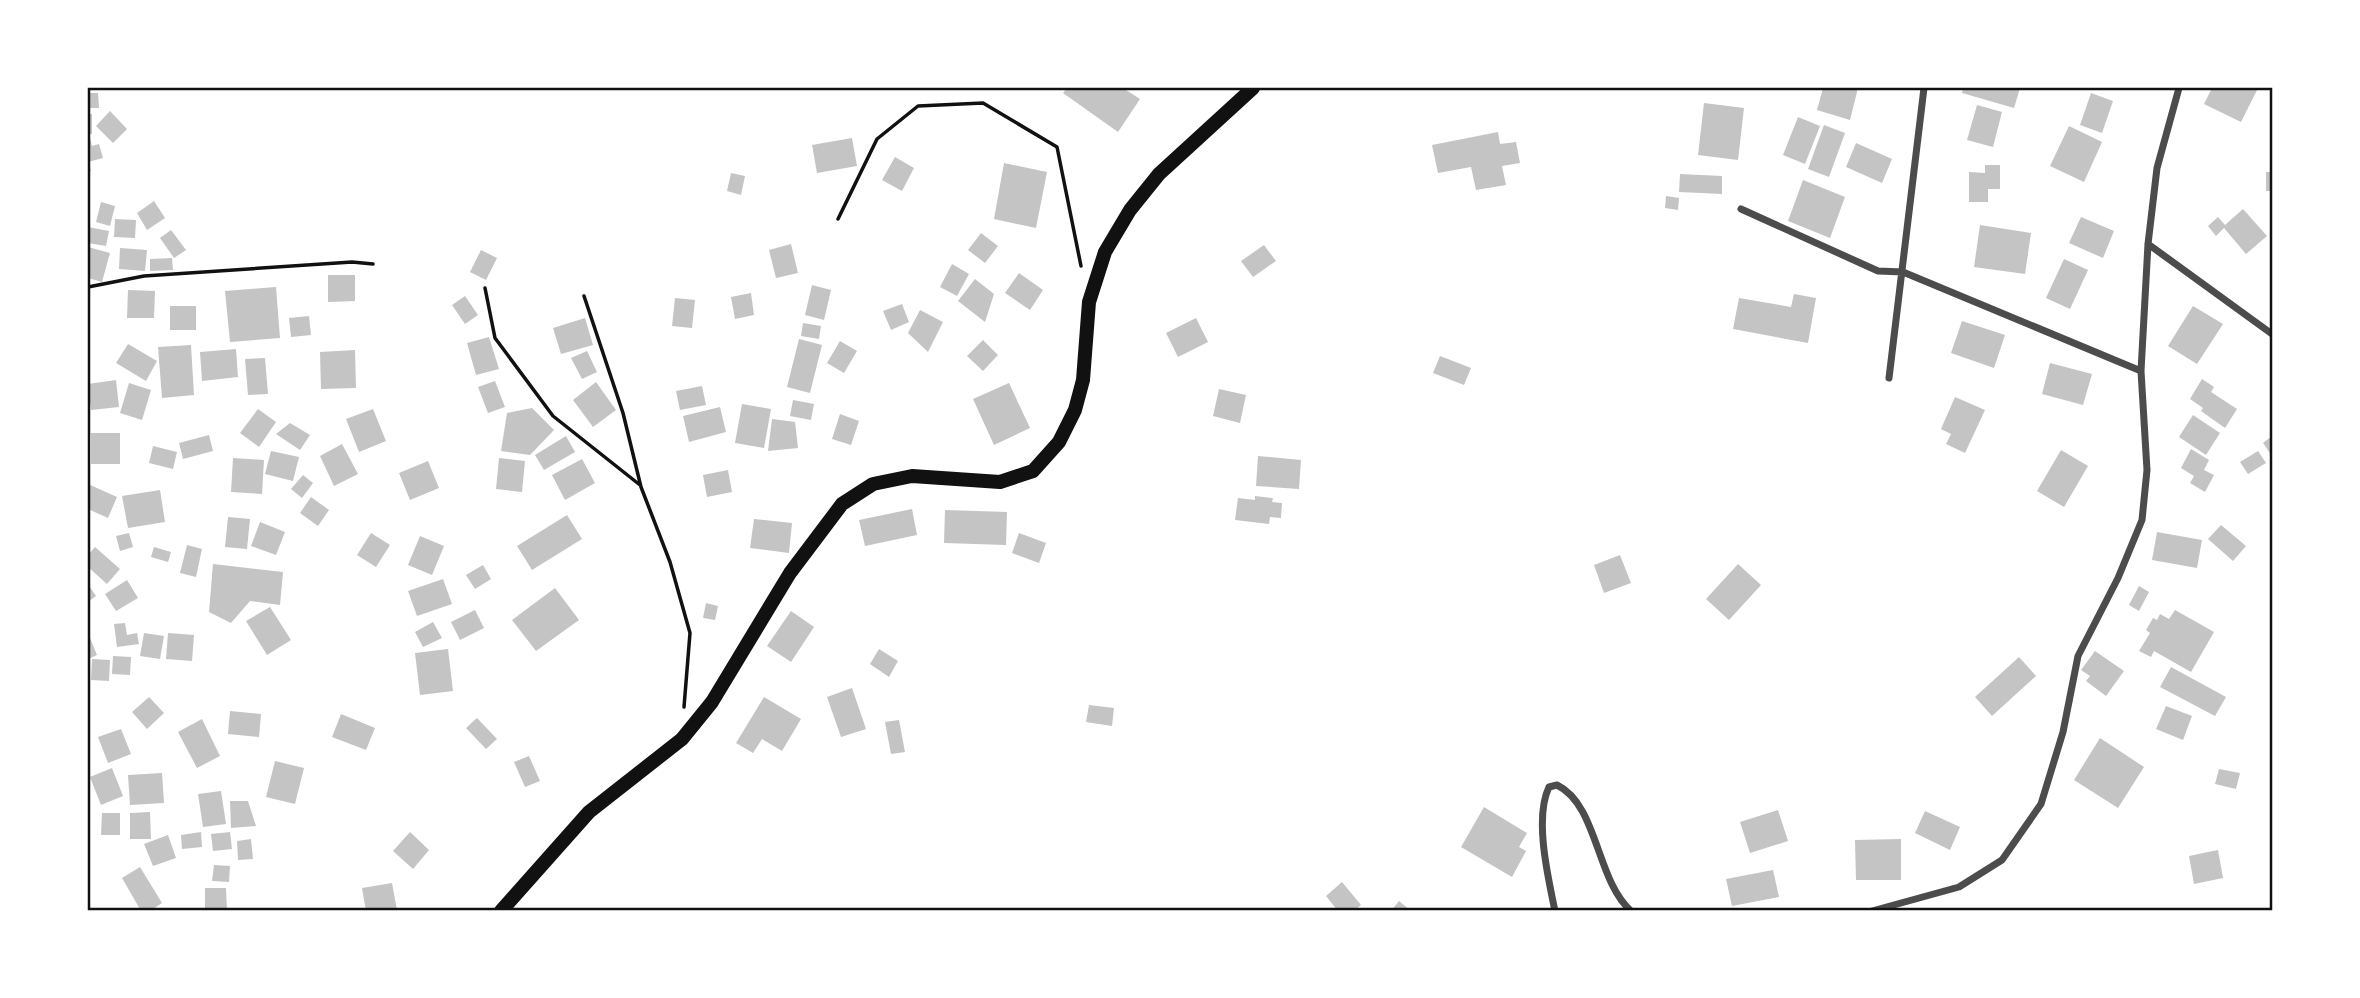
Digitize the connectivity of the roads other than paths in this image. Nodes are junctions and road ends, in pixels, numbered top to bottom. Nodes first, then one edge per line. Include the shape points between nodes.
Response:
1 (1253, 88) edge
2 (1924, 88) edge
3 (2179, 88) edge
4 (1741, 209) dead end
5 (2148, 244) junction
6 (1903, 272) junction
7 (2273, 334) edge
8 (2141, 371) junction
9 (1889, 377) dead end
10 (501, 911) edge
11 (1555, 911) edge
12 (1631, 911) edge
13 (1872, 911) edge

1 - 10 main road via 1159,174 1105,252 1089,302 1083,380 1059,442 1032,471 1000,482 912,477 873,484 842,504 790,573 712,702 682,739 589,812
2 - 6 street
3 - 5 street via 2157,168
4 - 6 street via 1878,271
5 - 7 street
5 - 8 street
6 - 8 street
6 - 9 street
8 - 13 street via 2147,470 2142,520 2078,656 2063,732 2041,804 2001,860 1959,887
11 - 12 street via 1547,875 1543,800 1549,787 1558,785 1569,790 1580,808 1603,865 1622,903

